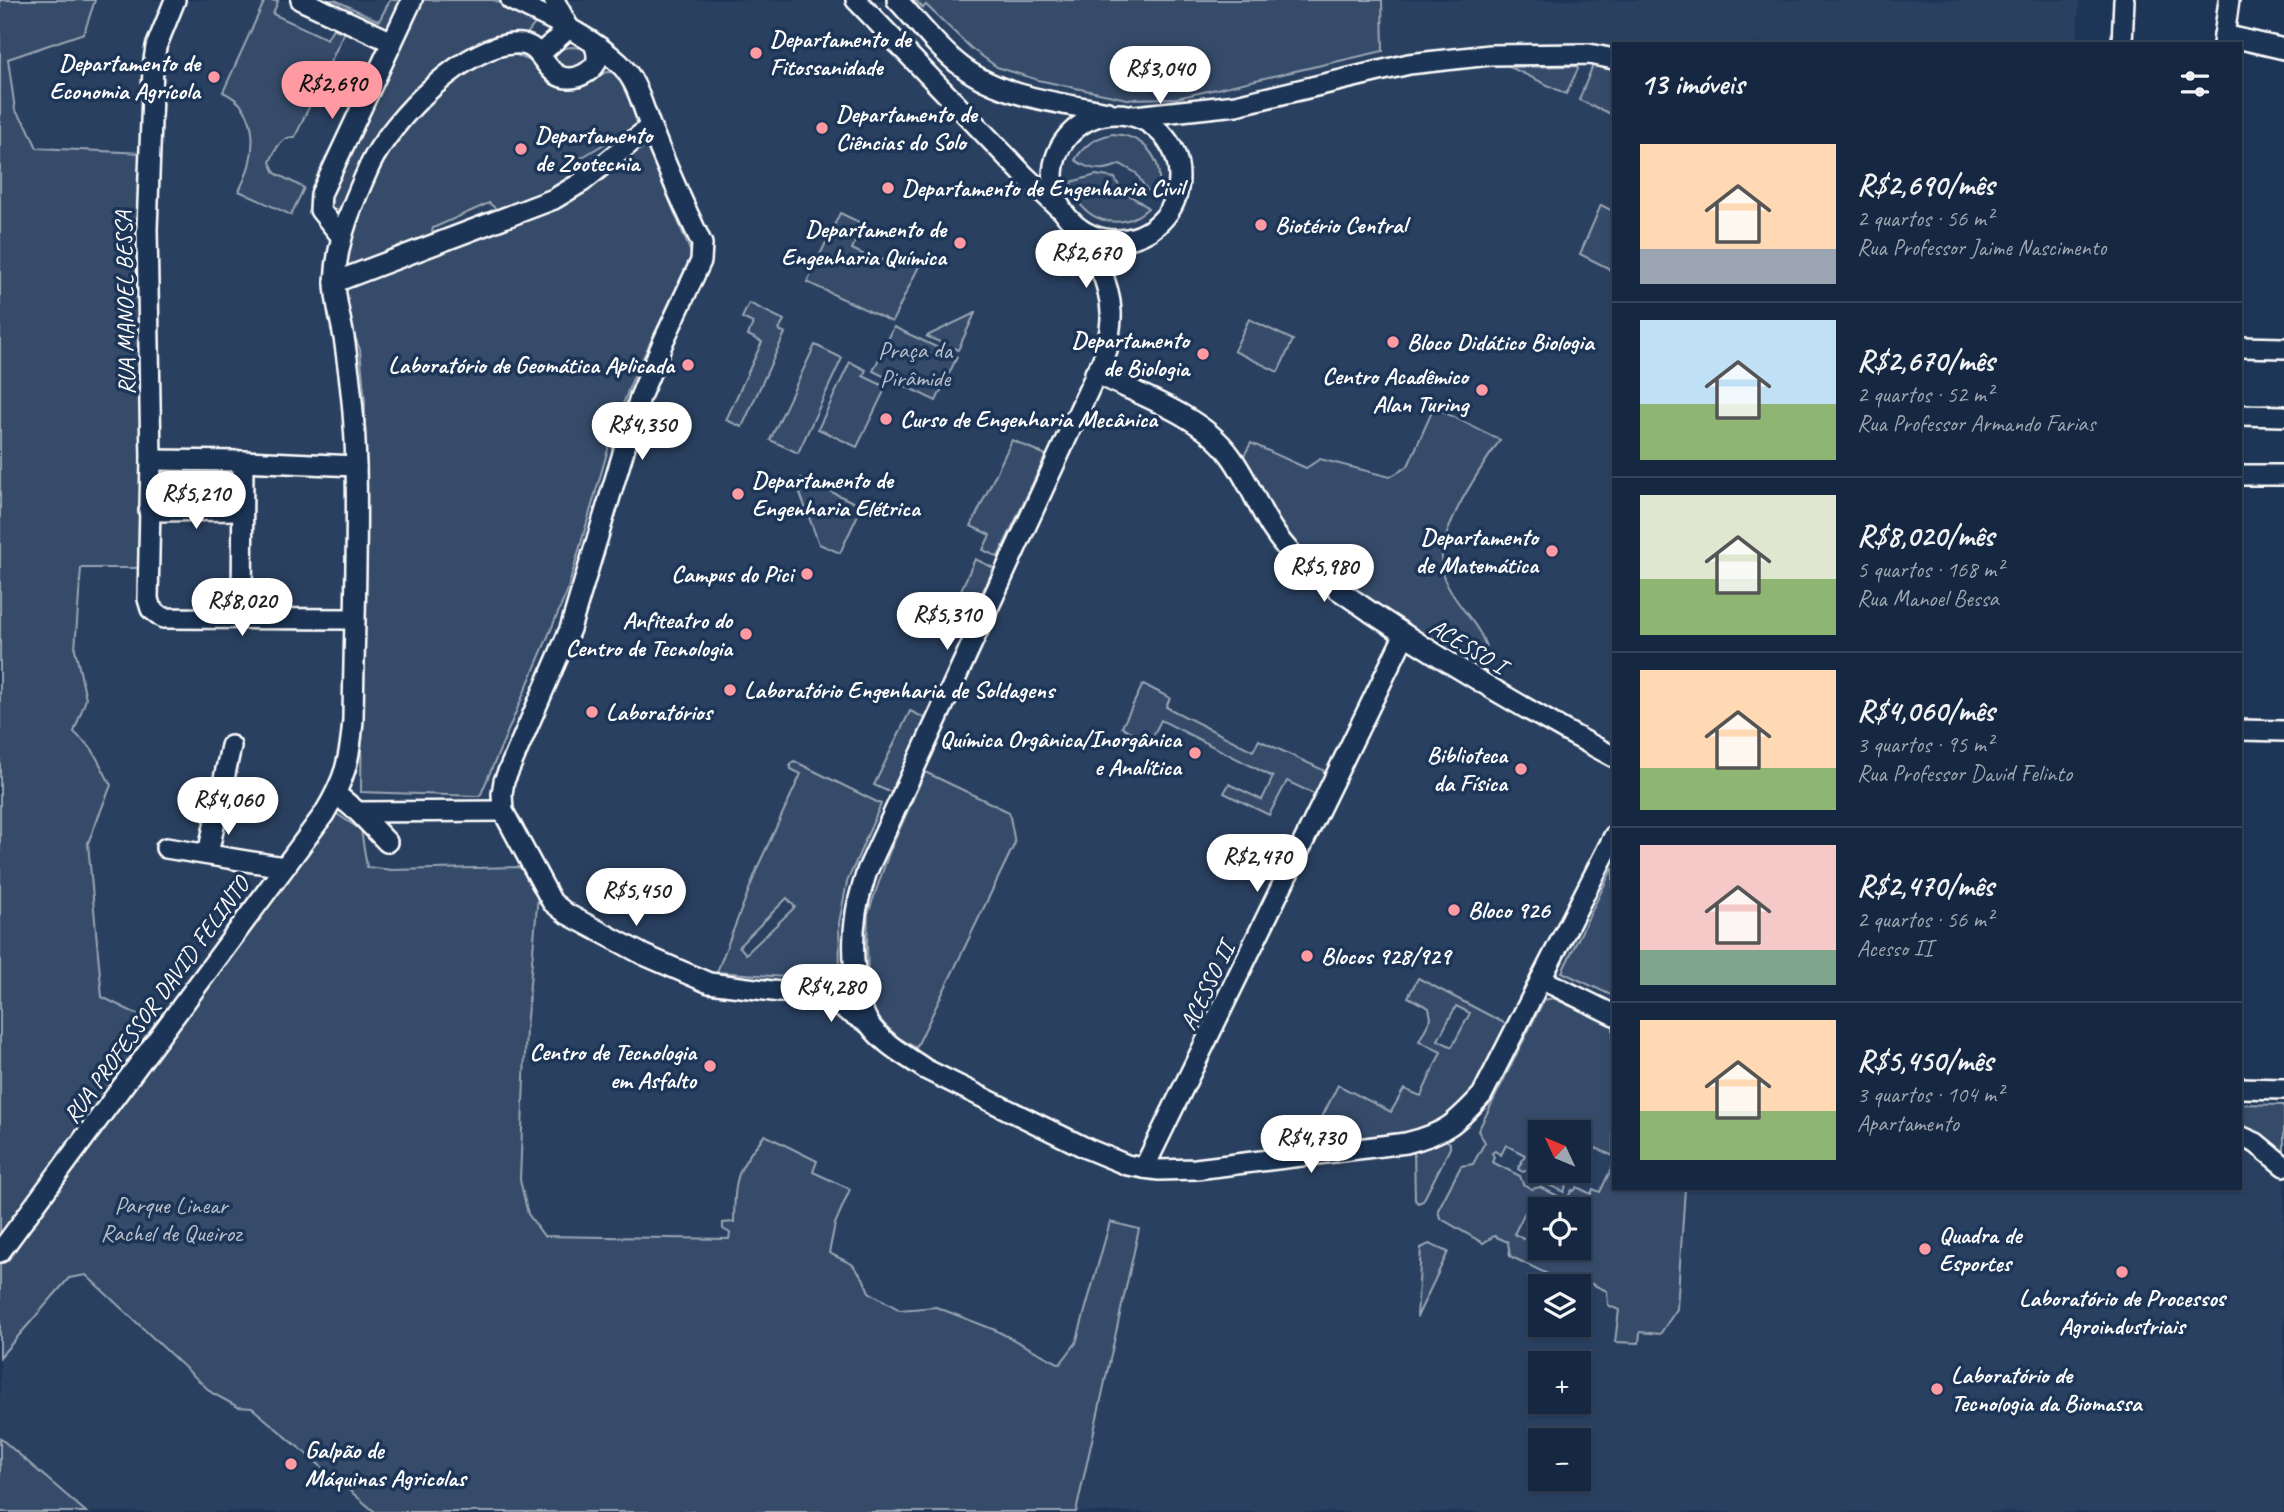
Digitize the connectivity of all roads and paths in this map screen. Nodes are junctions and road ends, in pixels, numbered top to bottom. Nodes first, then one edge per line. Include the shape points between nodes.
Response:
1 (175, 0) edge
2 (301, 0) edge
3 (412, 0) edge
4 (511, 0) edge
5 (554, 0) edge
6 (856, 0) edge
7 (897, 0) edge
8 (2124, 0) edge
9 (2230, 0) edge
10 (569, 28) junction
11 (2224, 40) edge
12 (392, 42) junction
13 (2122, 42) edge
14 (2242, 43) edge
15 (595, 46) junction
16 (2284, 49) edge
17 (540, 54) junction
18 (1612, 59) edge
19 (1126, 115) junction
20 (650, 127) junction
21 (1061, 211) junction
22 (1075, 226) junction
23 (341, 236) junction
24 (335, 282) junction
25 (2242, 347) edge
26 (2284, 348) edge
27 (1095, 373) junction
28 (2242, 415) edge
29 (2284, 416) edge
30 (151, 460) junction
31 (243, 461) junction
32 (356, 466) junction
33 (2242, 475) edge
34 (2284, 475) edge
35 (242, 510) junction
36 (149, 511) junction
37 (242, 618) junction
38 (354, 619) junction
39 (1404, 636) junction
40 (2242, 730) edge
41 (2284, 731) edge
42 (230, 746) dead end
43 (1612, 756) edge
44 (336, 794) junction
45 (503, 811) junction
46 (358, 812) junction
47 (1612, 840) edge
48 (387, 842) dead end
49 (166, 848) dead end
50 (208, 855) junction
51 (284, 867) junction
52 (855, 971) junction
53 (1541, 979) junction
54 (805, 991) junction
55 (1612, 1014) edge
56 (869, 1024) junction
57 (2242, 1088) edge
58 (2284, 1090) edge
59 (2242, 1137) edge
60 (2284, 1166) edge
61 (1144, 1168) junction
62 (0, 1252) edge

1 - 30 street, RUA MANOEL BESSA via 153,67 147,229
2 - 12 street
3 - 12 street
4 - 10 street
5 - 10 street
6 - 21 street
7 - 19 street via 959,65 980,78 1049,101
8 - 13 street
9 - 11 street
10 - 15 street
10 - 17 street
12 - 23 street via 321,194 320,210
14 - 16 street
15 - 17 street via 594,67 571,78 551,71
15 - 20 street via 629,75
17 - 23 street, RUA PROFESSOR DAVID FELINTO via 522,44 494,48 462,64 420,99 378,149
18 - 19 street via 1588,54 1490,55 1409,64 1236,105
19 - 21 street via 1105,114 1068,135 1052,174
19 - 22 street via 1146,121 1162,133 1173,151 1179,170 1169,211 1156,226 1118,240 1097,238
20 - 24 street via 582,183 554,198
20 - 45 street via 702,244 701,261 640,397 570,629 504,781
21 - 22 street
22 - 27 street via 1105,284 1111,312 1107,350
23 - 24 street, RUA PROFESSOR DAVID FELINTO
24 - 32 street, RUA PROFESSOR DAVID FELINTO via 351,383
25 - 26 street
27 - 39 street, ACESSO I via 1197,423 1228,452 1273,533 1296,558
27 - 52 street via 866,871 855,915
28 - 29 street
30 - 31 street
30 - 36 street, RUA MANOEL BESSA
31 - 32 street
31 - 35 street
32 - 38 street, RUA PROFESSOR DAVID FELINTO
33 - 34 street
35 - 36 street
35 - 37 street
36 - 37 street, RUA MANOEL BESSA via 151,608 163,618
37 - 38 street
38 - 44 street, RUA PROFESSOR DAVID FELINTO via 351,748
39 - 43 street, ACESSO I
39 - 61 street, ACESSO II
40 - 41 street
42 - 50 street
44 - 46 street
44 - 51 street, RUA PROFESSOR DAVID FELINTO
45 - 46 street
45 - 54 street via 552,902 567,914 709,983
46 - 48 street
47 - 53 street
49 - 50 street
50 - 51 street
51 - 62 street, RUA PROFESSOR DAVID FELINTO
52 - 54 street via 836,986
52 - 56 street via 858,999
53 - 55 street
53 - 61 street via 1482,1095 1459,1119 1433,1136 1196,1169
54 - 56 street
56 - 61 street via 925,1069 1088,1149
57 - 58 street
59 - 60 street

